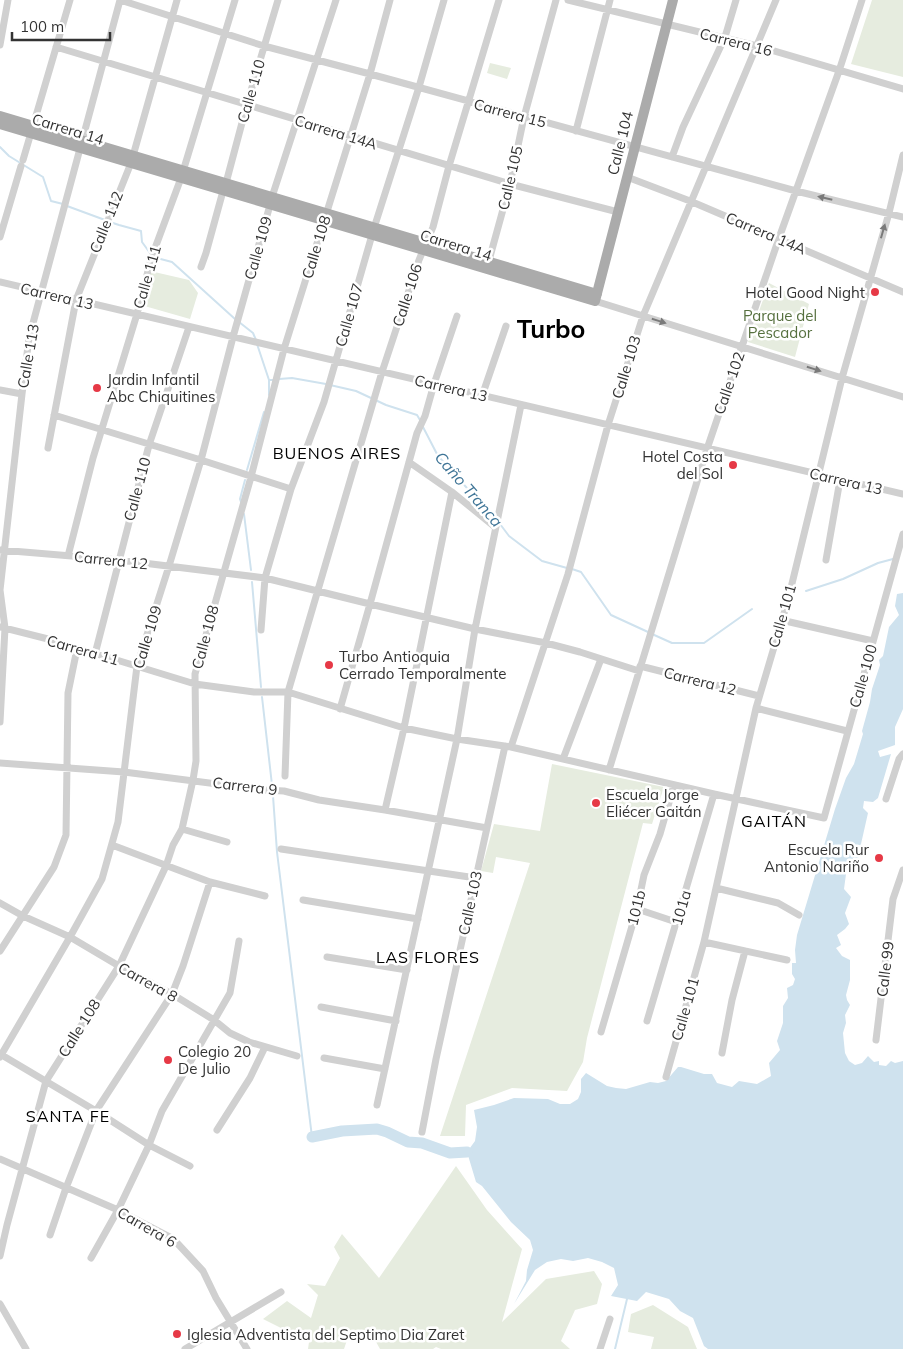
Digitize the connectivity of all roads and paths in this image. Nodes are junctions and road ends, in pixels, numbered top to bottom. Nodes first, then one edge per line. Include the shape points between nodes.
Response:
1 (8, 0) edge
2 (70, 0) edge
3 (120, 0) edge
4 (177, 0) edge
5 (235, 0) edge
6 (278, 0) edge
7 (336, 0) edge
8 (390, 0) edge
9 (444, 0) edge
10 (499, 0) edge
11 (556, 0) edge
12 (568, 0) edge
13 (610, 0) edge
14 (673, 0) edge
15 (736, 0) edge
16 (776, 0) edge
17 (862, 0) edge
18 (607, 10) junction
19 (172, 17) junction
20 (666, 24) junction
21 (224, 34) junction
22 (725, 38) junction
23 (0, 45) edge
24 (264, 46) junction
25 (757, 46) junction
26 (56, 47) junction
27 (316, 60) junction
28 (103, 61) junction
29 (839, 71) junction
30 (370, 74) junction
31 (155, 77) junction
32 (419, 87) junction
33 (903, 89) edge
34 (207, 92) junction
35 (469, 102) junction
36 (247, 104) junction
37 (0, 116) edge
38 (524, 117) junction
39 (297, 120) junction
40 (0, 124) edge
41 (32, 130) junction
42 (576, 131) junction
43 (350, 136) junction
44 (80, 144) junction
45 (635, 146) junction
46 (398, 151) junction
47 (903, 155) edge
48 (672, 157) junction
49 (132, 159) junction
50 (449, 166) junction
51 (707, 167) junction
52 (182, 174) junction
53 (627, 176) junction
54 (510, 184) junction
55 (224, 187) junction
56 (796, 191) junction
57 (271, 201) junction
58 (690, 201) junction
59 (618, 212) junction
60 (889, 213) junction
61 (325, 217) junction
62 (903, 217) edge
63 (373, 231) junction
64 (0, 237) edge
65 (779, 238) junction
66 (424, 247) junction
67 (487, 266) junction
68 (201, 268) dead end
69 (870, 278) junction
70 (0, 282) edge
71 (42, 292) junction
72 (903, 292) edge
73 (596, 298) junction
74 (76, 300) junction
75 (137, 314) junction
76 (457, 316) dead end
77 (642, 316) junction
78 (506, 326) dead end
79 (189, 327) junction
80 (233, 337) junction
81 (742, 347) junction
82 (284, 349) junction
83 (336, 361) junction
84 (382, 372) junction
85 (842, 378) junction
86 (434, 384) junction
87 (0, 390) edge
88 (22, 394) junction
89 (482, 396) junction
90 (903, 397) edge
91 (521, 405) junction
92 (54, 414) junction
93 (608, 425) junction
94 (102, 429) junction
95 (149, 445) junction
96 (48, 448) dead end
97 (707, 448) junction
98 (202, 460) junction
99 (409, 462) junction
100 (818, 475) junction
101 (251, 476) junction
102 (840, 480) junction
103 (291, 489) junction
104 (452, 492) junction
105 (903, 494) edge
106 (496, 526) junction
107 (903, 534) edge
108 (2, 550) edge
109 (68, 556) junction
110 (119, 560) junction
111 (826, 560) dead end
112 (170, 566) junction
113 (223, 573) junction
114 (265, 578) junction
115 (318, 590) junction
116 (370, 604) junction
117 (426, 617) junction
118 (781, 620) junction
119 (3, 628) edge
120 (475, 629) junction
121 (261, 630) dead end
122 (873, 641) junction
123 (546, 643) junction
124 (77, 649) junction
125 (96, 654) junction
126 (601, 659) junction
127 (137, 666) junction
128 (639, 669) junction
129 (195, 684) junction
130 (288, 692) junction
131 (759, 696) junction
132 (340, 708) junction
133 (756, 708) junction
134 (0, 722) edge
135 (404, 728) junction
136 (847, 732) junction
137 (458, 739) junction
138 (508, 747) junction
139 (903, 754) edge
140 (563, 759) junction
141 (0, 763) edge
142 (67, 769) junction
143 (609, 770) junction
144 (124, 772) junction
145 (285, 776) dead end
146 (193, 780) junction
147 (674, 784) junction
148 (714, 794) junction
149 (735, 799) junction
150 (886, 799) dead end
151 (385, 810) junction
152 (824, 818) joint
153 (440, 819) junction
154 (486, 828) junction
155 (182, 829) junction
156 (227, 842) dead end
157 (112, 846) junction
158 (282, 849) dead end
159 (166, 866) junction
160 (429, 870) junction
161 (903, 870) edge
162 (476, 878) junction
163 (210, 882) junction
164 (716, 888) junction
165 (265, 896) dead end
166 (303, 900) dead end
167 (0, 903) edge
168 (637, 909) junction
169 (23, 916) junction
170 (799, 916) dead end
171 (418, 919) junction
172 (676, 922) junction
173 (70, 937) junction
174 (239, 940) dead end
175 (704, 942) junction
176 (0, 951) edge
177 (745, 951) junction
178 (327, 957) dead end
179 (787, 960) dead end
180 (118, 966) junction
181 (407, 970) junction
182 (172, 994) junction
183 (321, 1007) dead end
184 (214, 1020) junction
185 (396, 1021) junction
186 (647, 1021) dead end
187 (601, 1032) dead end
188 (876, 1040) dead end
189 (265, 1047) junction
190 (722, 1052) dead end
191 (0, 1055) edge
192 (297, 1056) dead end
193 (324, 1058) dead end
194 (385, 1069) junction
195 (666, 1077) dead end
196 (46, 1081) junction
197 (377, 1105) dead end
198 (96, 1111) junction
199 (217, 1130) dead end
200 (422, 1132) dead end
201 (148, 1145) junction
202 (0, 1159) edge
203 (190, 1166) dead end
204 (22, 1169) junction
205 (66, 1188) junction
206 (118, 1210) junction
207 (50, 1235) dead end
208 (0, 1256) edge
209 (91, 1258) dead end
210 (280, 1292) dead end
211 (0, 1304) edge
212 (610, 1319) dead end
213 (230, 1322) junction
214 (26, 1349) edge
215 (185, 1349) edge
216 (247, 1349) edge
217 (600, 1349) edge

1 - 23 street
2 - 26 street
3 - 19 street, Carrera 15
3 - 28 street, Calle 113
4 - 19 street, Calle 112
5 - 21 street, Calle 111
6 - 24 street, Calle 110
7 - 27 street, Calle 109
8 - 30 street, Calle 108
9 - 32 street, Calle 107
10 - 35 street, Calle 106
11 - 38 street, Calle 105
12 - 18 street, Carrera 16
13 - 18 street
14 - 20 main road, Calle 104
15 - 22 street
16 - 25 street, Calle 103
17 - 29 street, Calle 102
18 - 20 street, Carrera 16
18 - 42 street
19 - 21 street, Carrera 15
19 - 31 street, Calle 112
20 - 22 street, Carrera 16
20 - 45 main road, Calle 104
21 - 24 street, Carrera 15
21 - 34 street, Calle 111
22 - 25 street, Carrera 16
22 - 48 street
24 - 27 street, Carrera 15
24 - 36 street, Calle 110
25 - 29 street, Carrera 16
25 - 51 street, Calle 103
26 - 28 street, Carrera 14A
26 - 41 street
27 - 30 street, Carrera 15
27 - 39 street, Calle 109
28 - 31 street, Carrera 14A
28 - 44 street, Calle 113
29 - 33 street, Carrera 16
29 - 56 street, Calle 102
30 - 32 street, Carrera 15
30 - 43 street, Calle 108
31 - 34 street, Carrera 14A
31 - 49 street, Calle 112
32 - 35 street, Carrera 15
32 - 46 street, Calle 107
34 - 36 street, Carrera 14A
34 - 52 street, Calle 111
35 - 38 street, Carrera 15
35 - 50 street, Calle 106
36 - 39 street, Carrera 14A
36 - 55 street, Calle 110
37 - 41 main road, Carrera 14
38 - 42 street, Carrera 15
38 - 54 street, Calle 105
39 - 43 street, Carrera 14A
39 - 57 street, Calle 109
40 - 41 main road, Carrera 14
41 - 44 main road, Carrera 14
41 - 64 street
42 - 45 street, Carrera 15
43 - 46 street, Carrera 14A
43 - 61 street, Calle 108
44 - 49 main road, Carrera 14
44 - 71 street, Calle 113
45 - 48 street, Carrera 15
45 - 53 main road, Calle 104
46 - 50 street, Carrera 14A
46 - 63 street, Calle 107
47 - 60 street, Calle 101
48 - 51 street, Carrera 15
49 - 52 main road, Carrera 14
49 - 74 street, Calle 112
50 - 54 street, Carrera 14A
50 - 66 street, Calle 106 via 433,227
51 - 56 street, Carrera 15
51 - 58 street, Calle 103
52 - 55 main road, Carrera 14
52 - 75 street, Calle 111 via 150,259
53 - 58 street, Carrera 14A
53 - 59 main road, Calle 104
54 - 59 street, Carrera 14A
54 - 67 street, Calle 105
55 - 57 main road, Carrera 14
55 - 68 street, Calle 110
60 -> 56 street, Carrera 15
56 - 65 street, Calle 102
57 - 61 main road, Carrera 14
57 - 80 street, Calle 109
58 - 65 street, Carrera 14A
58 - 77 street, Calle 103
59 - 73 main road, Calle 104
60 - 62 street, Carrera 15
69 -> 60 street, Calle 101
61 - 63 main road, Carrera 14
61 - 82 street, Calle 108
63 - 66 main road, Carrera 14
63 - 83 street, Calle 107
65 - 69 street, Carrera 14A
65 - 81 street, Calle 102
66 - 67 main road, Carrera 14
66 - 84 street, Calle 106
67 - 73 main road, Carrera 14
69 - 72 street, Carrera 14A
69 - 85 street, Calle 101
70 - 71 street, Carrera 13
71 - 74 street, Carrera 13
71 - 88 street, Calle 113 via 29,338
73 - 77 street, Carrera 14
74 - 75 street, Carrera 13
74 - 92 street, Calle 112
75 - 79 street, Carrera 13
75 - 94 street, Calle 111
76 - 86 street
77 -> 81 street, Carrera 14
77 - 93 street, Calle 103
78 - 89 street
79 - 80 street, Carrera 13
79 - 95 street, Calle 110
80 - 82 street, Carrera 13
80 - 98 street, Calle 109
81 -> 85 street, Carrera 14
81 - 97 street, Calle 102
82 - 83 street, Carrera 13
82 - 101 street, Calle 108
83 - 84 street, Carrera 13
83 - 103 street, Calle 107
84 - 86 street, Carrera 13
84 - 115 street, Calle 106
85 - 90 street, Carrera 14
85 - 100 street, Calle 101
86 - 89 street, Carrera 13
86 - 99 street
87 - 88 street
88 - 108 street, Calle 113
89 - 91 street, Carrera 13
91 - 93 street, Carrera 13
91 - 106 street
92 - 94 street
92 - 96 street, Calle 112
93 - 97 street, Carrera 13
93 - 123 street, Calle 103
94 - 95 street
94 - 109 street, Calle 111
95 - 98 street
95 - 110 street, Calle 110
97 - 100 street, Carrera 13
97 - 128 street, Calle 102
98 - 101 street
98 - 112 street, Calle 109
99 - 104 street
99 - 116 street
100 - 102 street, Carrera 13
100 - 118 street, Calle 101
101 - 103 street
101 - 113 street, Calle 108
102 - 105 street, Carrera 13
102 - 111 street
103 - 114 street, Calle 107
104 - 106 street
104 - 117 street
106 - 120 street
107 - 122 street, Calle 100
108 - 109 street, Carrera 12
108 - 119 street, Calle 113 via 0,590
109 - 110 street, Carrera 12
110 - 112 street, Carrera 12
110 - 125 street, Calle 110
112 - 113 street, Carrera 12
112 - 127 street, Calle 109
113 - 114 street, Carrera 12
113 - 129 street, Calle 108 via 194,674
114 - 115 street
114 - 121 street, Calle 107
115 - 116 street
115 - 130 street, Calle 106
116 - 117 street
116 - 132 street
117 - 120 street, Carrera 12
117 - 135 street
118 - 122 street
118 - 131 street, Calle 101
119 - 124 street, Carrera 11
119 - 134 street, Calle 113
120 - 123 street, Carrera 12
120 - 137 street
122 - 136 street, Calle 100
123 - 126 street, Carrera 12
123 - 138 street, Calle 103
124 - 125 street, Carrera 11
124 - 142 street via 68,694
125 - 127 street, Carrera 11
126 - 128 street, Carrera 12
126 - 140 street
127 - 129 street, Carrera 11
127 - 144 street, Calle 109
128 - 131 street, Carrera 12
128 - 143 street, Calle 102
129 - 130 street, Carrera 11 via 254,692
129 - 146 street, Calle 108 via 196,761
130 - 132 street, Carrera 11
130 - 145 street, Calle 106
131 - 133 street, Calle 101
132 - 135 street, Carrera 11
133 - 136 street
133 - 149 street, Calle 101
135 - 137 street, Carrera 11
135 - 151 street
136 - 152 street, Calle 100
137 - 138 street, Carrera 11
137 - 153 street
138 - 140 street, Carrera 11
138 - 154 street, Calle 103
139 - 150 street
140 - 143 street, Carrera 11
141 - 142 street, Carrera 9
142 - 144 street, Carrera 9
142 - 169 street via 66,835 54,867
143 - 147 street, Carrera 11
144 - 146 street, Carrera 9
144 - 157 street, Calle 109
146 - 151 street, Carrera 9 via 284,791
146 - 155 street, Calle 108
147 - 148 street, Carrera 11
147 - 168 street, 101b via 644,875
148 - 149 street, Carrera 11
148 - 172 street, 101a
149 - 152 street, Carrera 11
149 - 164 street, Calle 101
151 - 153 street, Carrera 9
153 - 154 street, Carrera 9
153 - 160 street
154 - 162 street, Calle 103
155 - 156 street
155 - 159 street, Calle 108
157 - 159 street
157 - 173 street, Calle 109 via 102,879
158 - 160 street
159 - 163 street
159 - 180 street, Calle 108
160 - 162 street
160 - 171 street
161 - 188 street, Calle 99 via 893,900
162 - 200 street, Calle 103
163 - 165 street
163 - 182 street
164 - 170 street via 778,903
164 - 175 street, Calle 101
166 - 171 street
167 - 169 street, Carrera 8
168 - 172 street
168 - 187 street, 101b
169 - 173 street, Carrera 8
169 - 176 street
171 - 181 street
172 - 186 street, 101a
173 - 180 street, Carrera 8
173 - 191 street, Calle 109
174 - 184 street via 230,993
175 - 177 street
175 - 195 street, Calle 101
177 - 179 street
177 - 190 street
178 - 181 street
180 - 182 street, Carrera 8
180 - 196 street, Calle 108
181 - 185 street
182 - 184 street, Carrera 8
182 - 198 street
183 - 185 street
184 - 189 street, Carrera 8 via 230,1033
184 - 201 street via 162,1111
185 - 194 street
189 - 192 street, Carrera 8
189 - 199 street via 250,1078
191 - 196 street
193 - 194 street
194 - 197 street
196 - 198 street
196 - 204 street, Calle 108
198 - 201 street
198 - 205 street
201 - 203 street
201 - 206 street
202 - 204 street, Carrera 6
204 - 205 street, Carrera 6
204 - 208 street, Calle 108
205 - 206 street, Carrera 6
205 - 207 street
206 - 209 street
206 - 213 street, Carrera 6 via 178,1244 203,1271
210 - 213 street
211 - 214 street
212 - 217 street
213 - 215 street
213 - 216 street, Carrera 6

